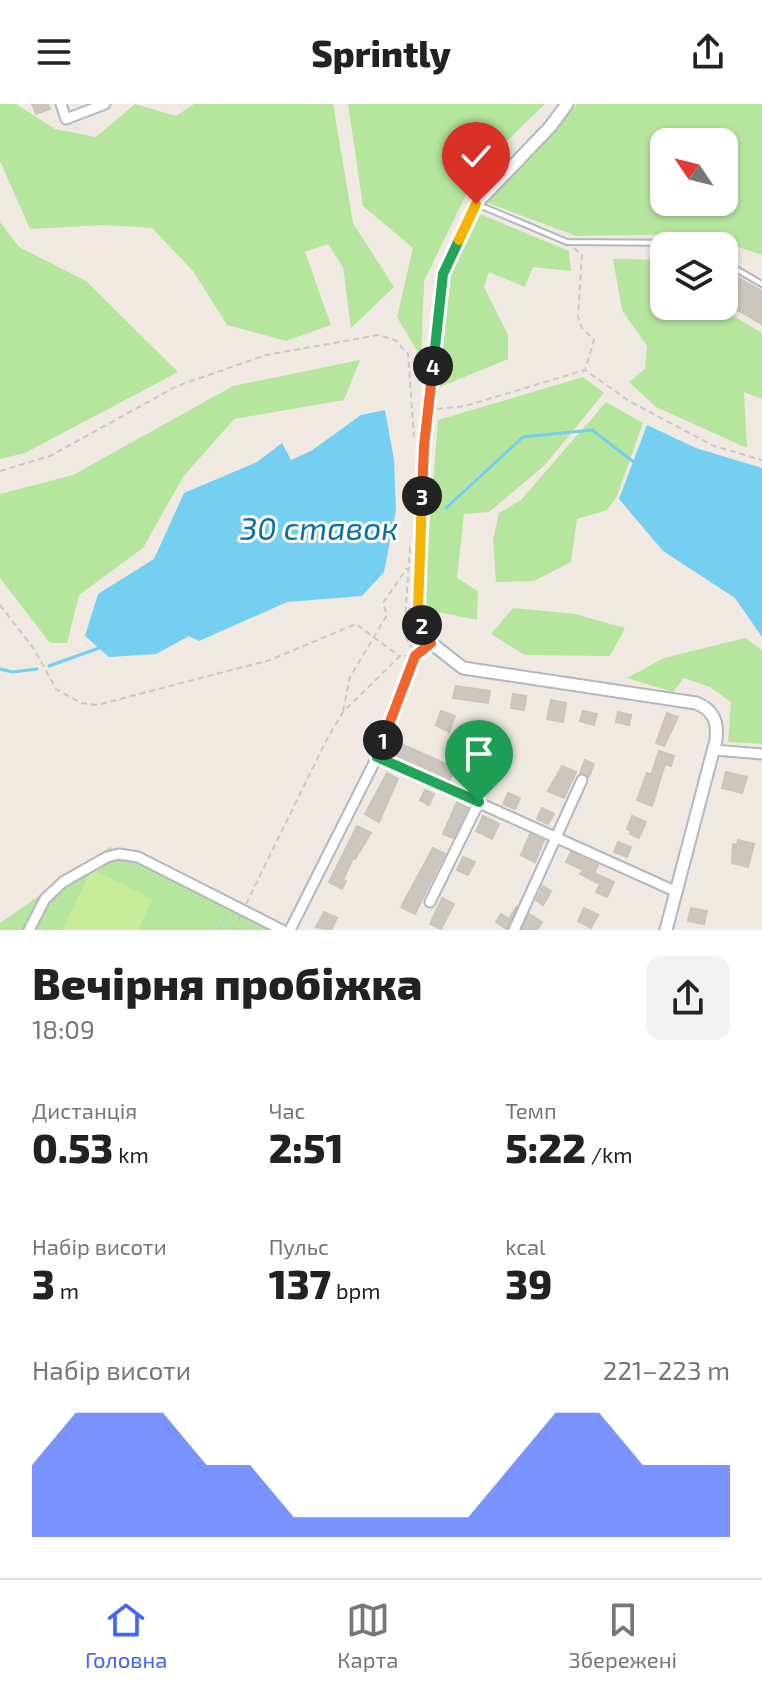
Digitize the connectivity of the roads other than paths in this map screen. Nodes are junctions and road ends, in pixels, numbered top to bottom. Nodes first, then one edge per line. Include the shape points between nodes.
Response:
1 (61, 104) edge
2 (105, 104) edge
3 (567, 104) edge
4 (476, 204) junction
5 (650, 243) edge
6 (738, 270) edge
7 (762, 284) edge
8 (431, 643) junction
9 (714, 750) junction
10 (762, 754) edge
11 (377, 757) junction
12 (582, 780) dead end
13 (479, 802) junction
14 (558, 837) junction
15 (677, 892) junction
16 (430, 902) dead end
17 (29, 930) edge
18 (282, 930) edge
19 (290, 930) edge
20 (514, 930) edge
21 (666, 930) edge

1 - 2 street via 66,119
3 - 4 street
4 - 5 lane via 567,242
4 - 8 street via 443,274 428,411 418,611
6 - 7 lane
8 - 9 street via 455,664 472,670 696,703 713,715
8 - 11 street via 415,656
9 - 10 street
9 - 15 street
11 - 13 street
11 - 19 street
12 - 14 street
13 - 14 street
13 - 16 street
14 - 15 street
14 - 20 street
15 - 21 street
17 - 18 street via 45,899 63,882 119,854 138,857

